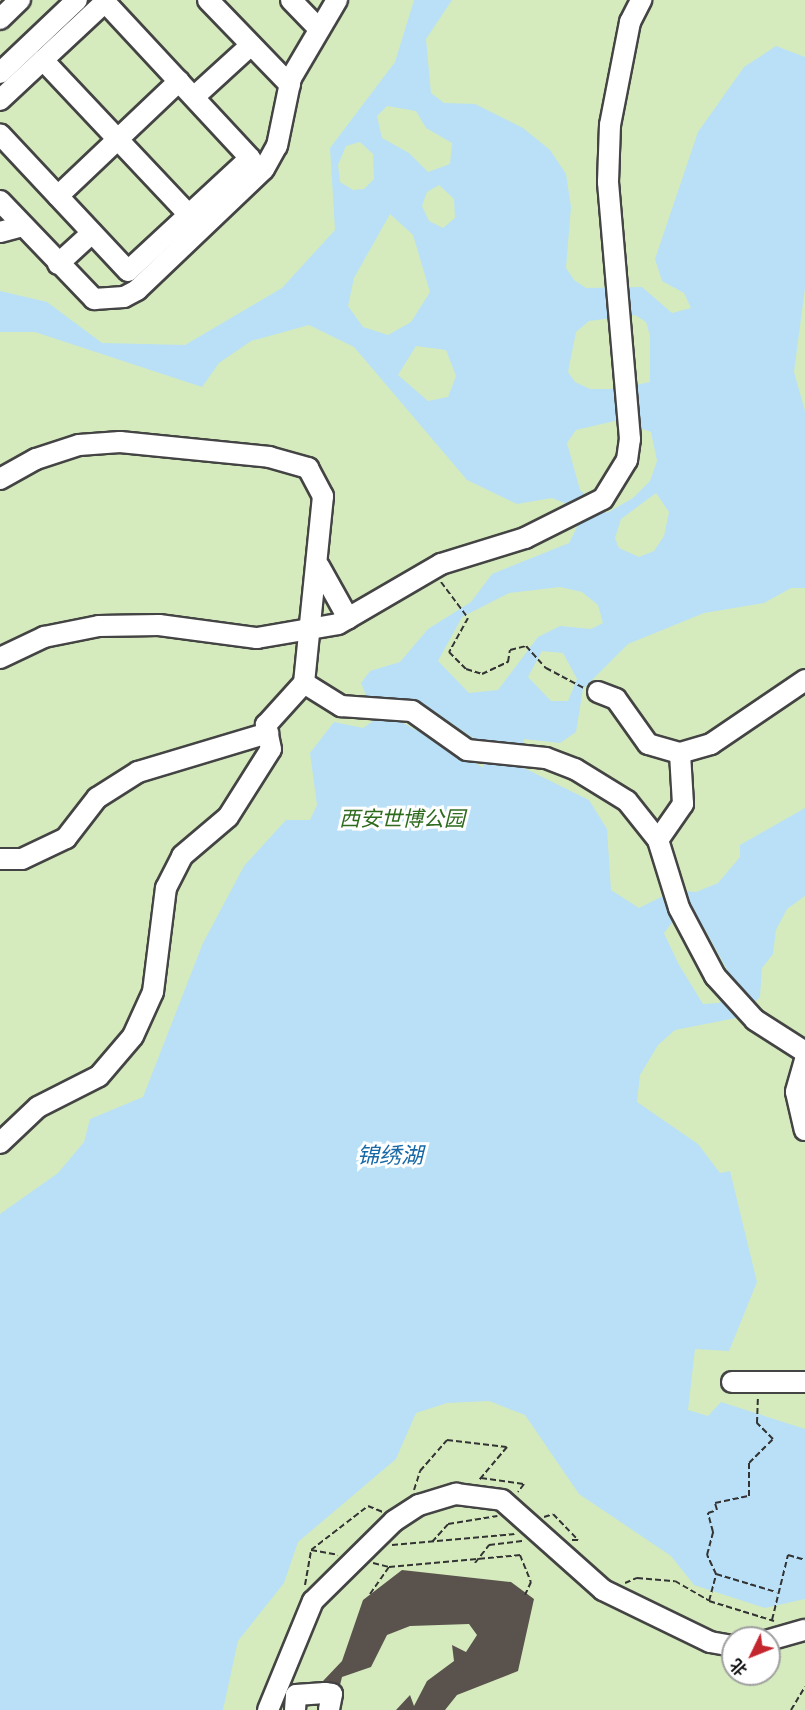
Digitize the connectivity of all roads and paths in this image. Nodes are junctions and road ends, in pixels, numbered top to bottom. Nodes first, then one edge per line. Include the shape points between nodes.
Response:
1 (20, 0) edge
2 (76, 0) edge
3 (208, 0) edge
4 (291, 0) edge
5 (337, 0) edge
6 (641, 0) edge
7 (0, 19) edge
8 (318, 28) junction
9 (251, 45) junction
10 (43, 60) junction
11 (0, 73) edge
12 (179, 81) junction
13 (290, 85) junction
14 (194, 97) junction
15 (0, 100) edge
16 (0, 134) edge
17 (117, 139) junction
18 (58, 196) junction
19 (0, 201) edge
20 (189, 215) junction
21 (23, 226) junction
22 (0, 232) edge
23 (92, 233) junction
24 (58, 264) junction
25 (0, 479) edge
26 (319, 566) junction
27 (435, 567) junction
28 (348, 618) junction
29 (306, 632) junction
30 (0, 658) edge
31 (805, 680) edge
32 (304, 683) junction
33 (598, 692) joint
34 (268, 733) junction
35 (680, 753) junction
36 (658, 840) junction
37 (0, 859) edge
38 (805, 1052) edge
39 (805, 1060) edge
40 (805, 1130) edge
41 (0, 1143) edge
42 (732, 1382) dead end
43 (758, 1382) junction
44 (805, 1382) edge
45 (467, 1494) junction
46 (516, 1509) junction
47 (403, 1515) junction
48 (539, 1530) junction
49 (432, 1542) junction
50 (311, 1550) junction
51 (360, 1552) junction
52 (805, 1560) edge
53 (389, 1568) junction
54 (716, 1574) junction
55 (776, 1592) junction
56 (370, 1594) dead end
57 (525, 1594) dead end
58 (612, 1594) junction
59 (303, 1596) dead end
60 (709, 1601) junction
61 (772, 1620) junction
62 (800, 1630) edge
63 (781, 1636) edge
64 (721, 1644) edge
65 (805, 1687) edge
66 (268, 1710) edge
67 (295, 1710) edge
68 (329, 1710) edge
69 (791, 1710) edge

1 - 7 street
2 - 11 street
3 - 9 street
4 - 8 street
5 - 8 street
6 - 27 street via 630,22 610,125 614,274 624,329 630,439 619,476 603,499 550,526
8 - 13 street
9 - 13 street
9 - 14 street
10 - 12 street via 105,2
10 - 15 street
10 - 17 street
12 - 14 street
12 - 17 street
13 - 24 street via 277,146 264,169 137,290 124,297 94,299
14 - 20 street via 250,158
16 - 18 street
17 - 18 street
17 - 20 street
18 - 23 street
19 - 21 street
20 - 23 street via 128,271
21 - 22 street
21 - 24 street
23 - 24 street
25 - 26 street via 68,449 120,442 296,461 318,480 323,496
26 - 28 street
26 - 29 street
27 - 28 street
27 - 33 path via 468,618 449,652 466,669 482,674 508,662 510,650 526,646 546,668
28 - 29 street
29 - 30 street via 257,638 159,625 99,626 44,637
29 - 32 street
31 - 35 street via 711,744
32 - 34 street via 266,724
32 - 36 street via 341,706 412,711 467,750 546,758 575,769 627,801
33 - 35 street via 616,699 648,744
34 - 37 street via 138,772 97,798 66,838 22,859
34 - 41 street via 272,749 228,818 182,856 166,888 153,992 133,1036 99,1076 38,1107
35 - 36 street via 683,804
36 - 38 street via 680,908 716,976 755,1020
39 - 40 street via 796,1092
42 - 43 street
43 - 44 street
43 - 54 path via 757,1422 773,1439 749,1463 749,1496 716,1503 717,1510 708,1513 712,1532 706,1556
45 - 46 street via 502,1500
45 - 47 street
45 - 47 path via 507,1447 447,1440 420,1471
46 - 48 street
46 - 49 path via 480,1522 448,1524
47 - 50 path via 368,1506
47 - 51 street
48 - 49 path
48 - 58 street via 586,1579
49 - 51 path
50 - 51 path
50 - 59 path
51 - 53 path
51 - 66 street via 313,1601
52 - 55 path via 788,1555
53 - 56 path
53 - 57 path via 520,1555 531,1582
54 - 55 path
54 - 60 path
55 - 61 path
58 - 60 path via 637,1578 675,1581
58 - 64 street
60 - 61 path
61 - 62 path
62 - 63 street
65 - 69 path
67 - 68 street via 296,1695 325,1693 332,1694

